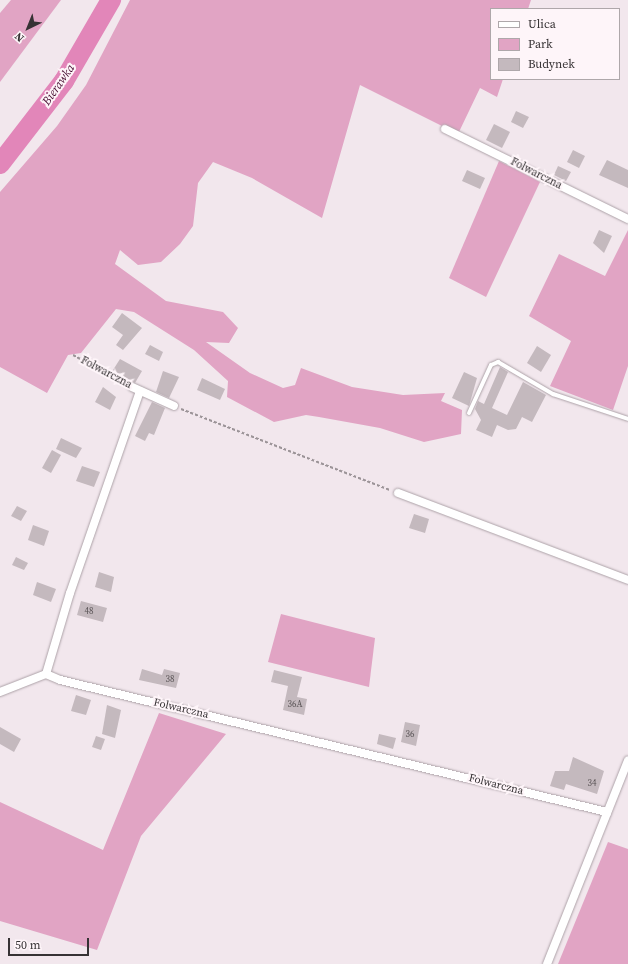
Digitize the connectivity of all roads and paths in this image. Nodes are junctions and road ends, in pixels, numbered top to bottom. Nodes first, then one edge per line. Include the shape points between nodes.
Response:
1 (445, 129) dead end
2 (628, 219) edge
3 (73, 355) dead end
4 (132, 387) joint
5 (140, 391) junction
6 (174, 406) joint
7 (470, 413) dead end
8 (628, 419) edge
9 (398, 493) joint
10 (628, 580) edge
11 (46, 674) junction
12 (0, 692) edge
13 (628, 760) edge
14 (607, 812) junction
15 (547, 964) edge

1 - 2 street, Folwarczna
3 - 4 path, Folwarczna
4 - 5 street, Folwarczna
5 - 6 street, Folwarczna
5 - 11 street, Folwarczna via 72,586
6 - 9 path
7 - 8 lane via 491,365 498,362 553,394
9 - 10 street
11 - 12 street
11 - 14 street, Folwarczna via 64,681
13 - 14 street
14 - 15 street

